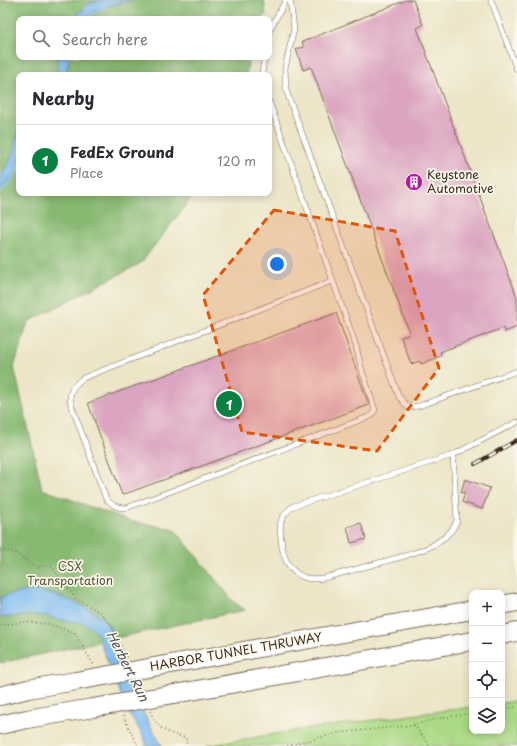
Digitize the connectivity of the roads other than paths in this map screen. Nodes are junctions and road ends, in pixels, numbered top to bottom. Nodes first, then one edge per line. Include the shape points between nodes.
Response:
1 (286, 0) edge
2 (290, 0) edge
3 (491, 0) edge
4 (272, 26) edge
5 (264, 60) edge
6 (517, 70) edge
7 (262, 72) edge
8 (272, 111) edge
9 (332, 281) junction
10 (517, 372) edge
11 (517, 422) edge
12 (453, 455) junction
13 (517, 602) edge
14 (505, 604) edge
15 (469, 611) edge
16 (517, 632) edge
17 (505, 634) edge
18 (469, 641) edge
19 (0, 696) edge
20 (0, 725) edge

1 - 4 lane
2 - 10 lane via 294,29 285,68 286,90 399,397 408,407 419,406
3 - 6 lane
5 - 7 lane
8 - 9 lane
9 - 9 lane via 374,404 370,416 126,508 120,508 106,499 71,404 70,392 75,384 82,378
11 - 12 lane
12 - 12 lane via 294,506 287,511 281,523 283,556 287,564 301,576 324,578 430,547 445,537 457,521
13 - 14 highway
15 - 19 highway, HARBOR TUNNEL THRUWAY, bridge
16 - 17 highway
18 - 20 highway, bridge

